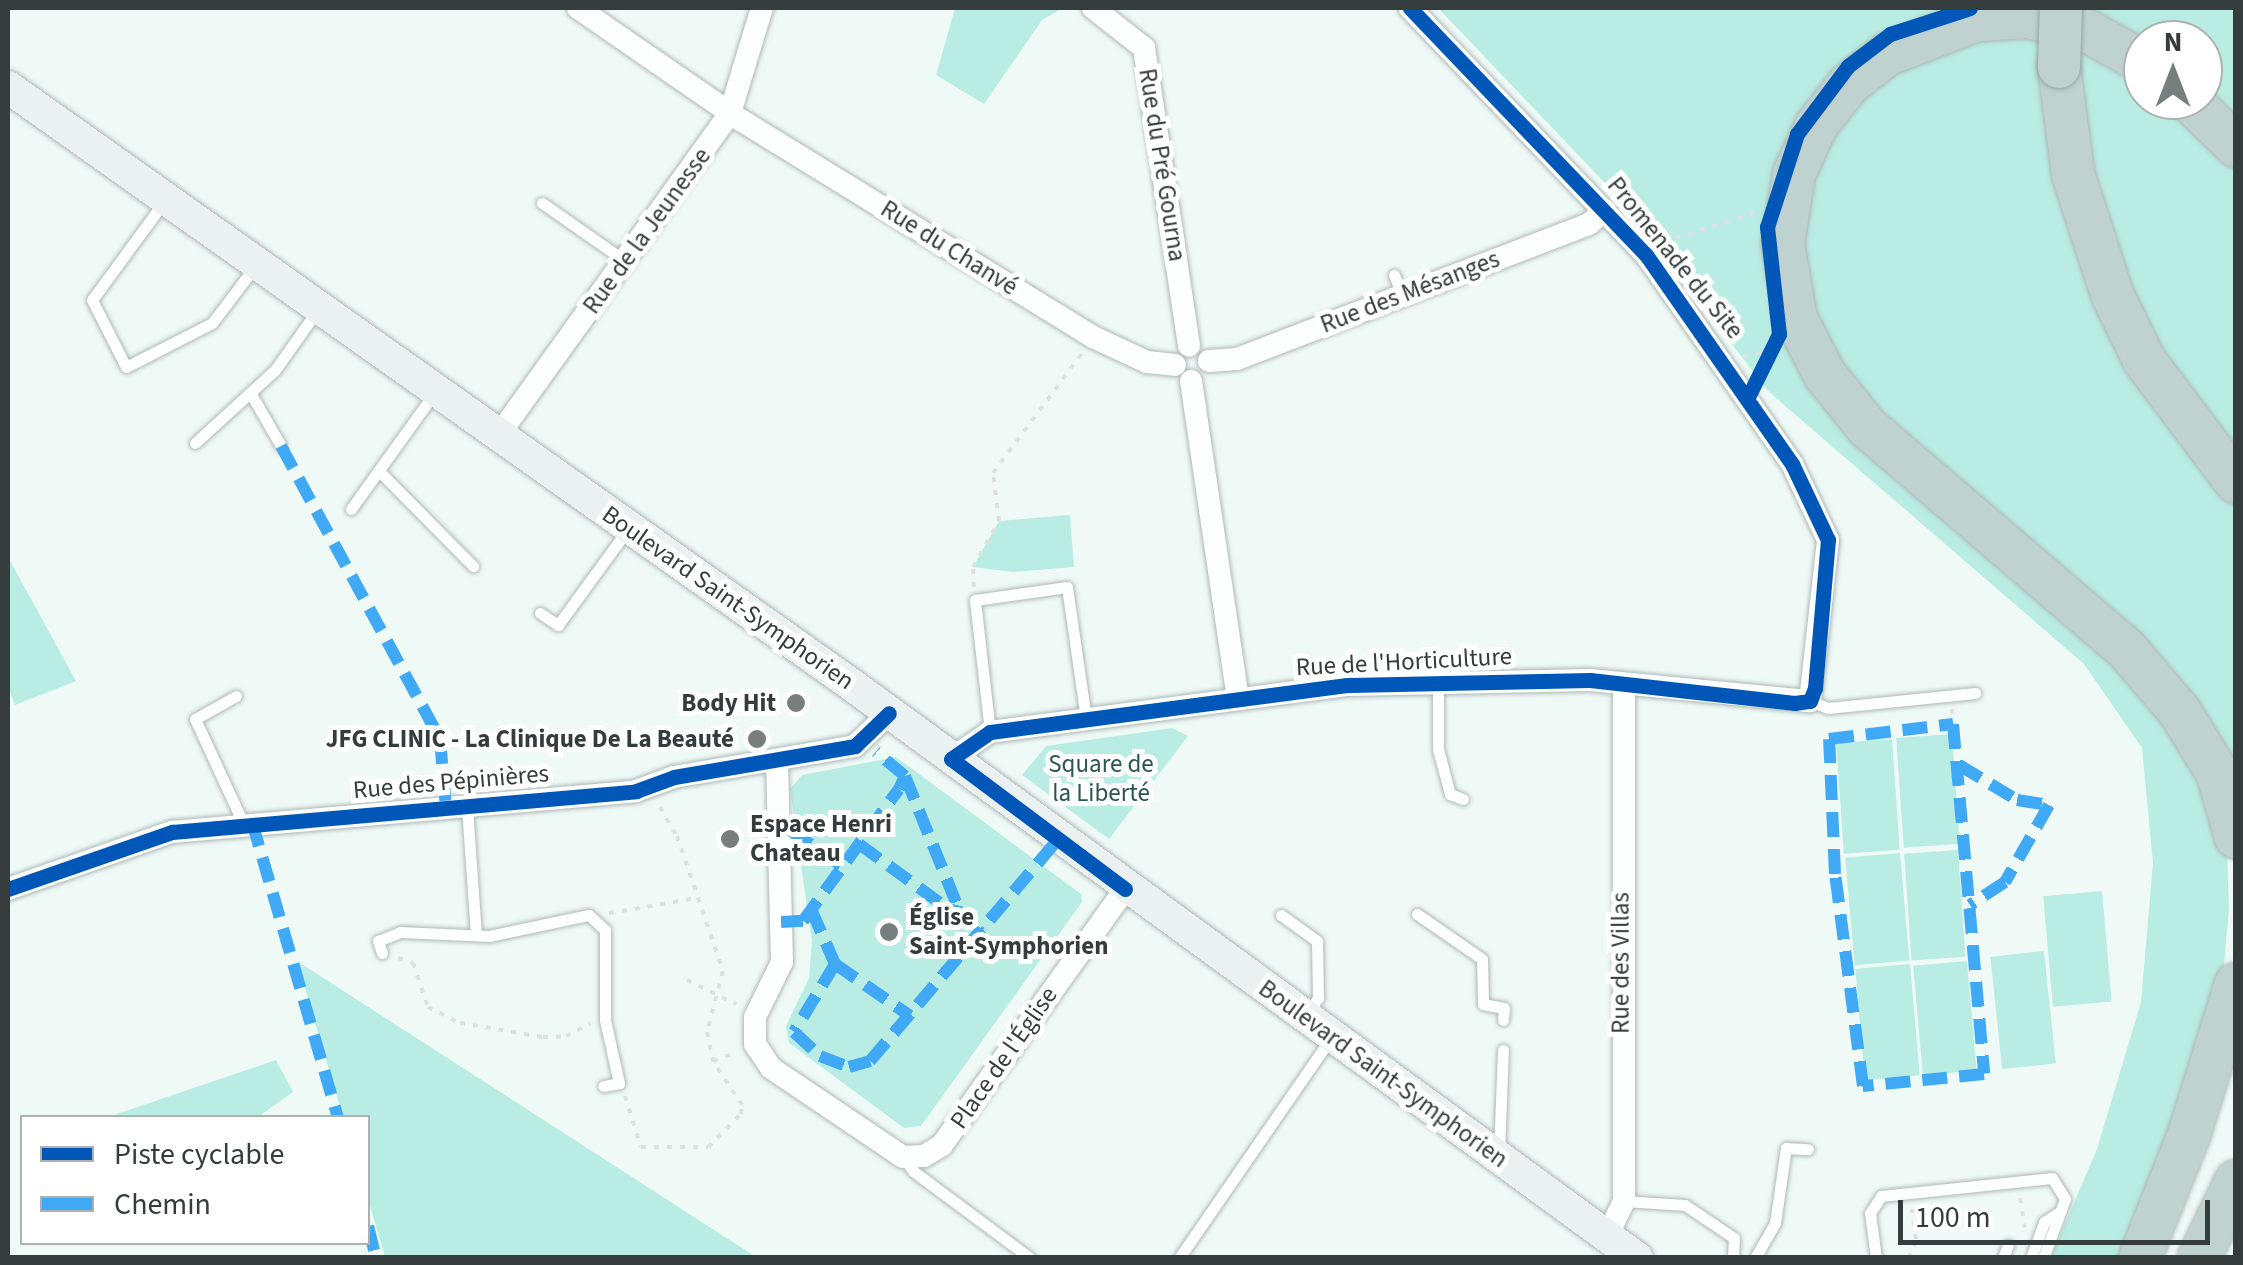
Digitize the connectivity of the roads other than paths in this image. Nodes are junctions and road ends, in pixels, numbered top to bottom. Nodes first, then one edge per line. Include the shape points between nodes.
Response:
1 (578, 8) edge
2 (762, 8) edge
3 (1094, 8) edge
4 (1410, 8) edge
5 (2061, 8) edge
6 (2123, 51) edge
7 (8, 87) edge
8 (730, 113) junction
9 (2209, 120) edge
10 (2236, 146) edge
11 (165, 200) junction
12 (542, 203) dead end
13 (1606, 210) junction
14 (625, 261) junction
15 (257, 264) junction
16 (319, 308) junction
17 (1185, 364) junction
18 (436, 391) junction
19 (251, 394) junction
20 (498, 436) junction
21 (194, 443) dead end
22 (281, 446) dead end
23 (379, 471) junction
24 (2236, 482) edge
25 (351, 509) dead end
26 (628, 528) junction
27 (473, 566) dead end
28 (540, 614) dead end
29 (1438, 684) junction
30 (1624, 685) junction
31 (1975, 693) dead end
32 (236, 696) dead end
33 (1238, 699) junction
34 (1810, 701) junction
35 (889, 713) junction
36 (1086, 720) junction
37 (990, 732) junction
38 (951, 759) junction
39 (777, 760) junction
40 (1463, 799) dead end
41 (467, 807) junction
42 (243, 824) junction
43 (2236, 837) edge
44 (8, 888) edge
45 (1126, 889) junction
46 (1416, 914) dead end
47 (1281, 916) dead end
48 (476, 935) junction
49 (382, 953) road end
50 (2236, 984) edge
51 (1304, 1017) junction
52 (1503, 1020) dead end
53 (1331, 1036) junction
54 (1503, 1050) dead end
55 (2236, 1070) edge
56 (603, 1086) dead end
57 (1808, 1150) dead end
58 (903, 1157) junction
59 (1498, 1158) junction
60 (2236, 1181) edge
61 (1624, 1201) junction
62 (2061, 1212) junction
63 (1607, 1236) junction
64 (2236, 1242) edge
65 (1030, 1258) edge
66 (1179, 1258) edge
67 (1638, 1258) edge
68 (1734, 1258) edge
69 (1754, 1258) edge
70 (1876, 1258) edge
71 (2030, 1258) edge
72 (2042, 1258) edge
73 (2143, 1258) edge
74 (2199, 1258) edge
75 (2227, 1258) edge

1 - 8 street, Rue du Chanvé
2 - 8 street, Rue de la Jeunesse
3 - 17 street, Rue du Pré Gourna via 1144,48
4 - 13 street, Promenade du Site
5 - 24 highway, bridge via 2059,67 2073,174 2112,294 2144,360
6 - 43 highway via 2089,32 2028,16 1977,20 1886,55 1849,84 1816,126 1794,174 1783,244 1796,319 1825,375 1867,426 2128,651 2180,712 2218,774
7 - 11 main road, Boulevard Saint-Symphorien
8 - 14 street, Rue de la Jeunesse
8 - 17 street, Rue du Chanvé via 1093,336 1147,362
9 - 10 highway
11 - 15 main road, Boulevard Saint-Symphorien
11 - 15 lane via 92,300 126,367 212,323
12 - 14 lane
13 - 17 street, Rue des Mésanges via 1590,224 1398,285 1237,358 1210,361 1205,375
13 - 34 street, Promenade du Site via 1725,359 1792,464 1828,540 1830,568
14 - 20 street, Rue de la Jeunesse
15 - 16 main road, Boulevard Saint-Symphorien
16 - 18 main road, Boulevard Saint-Symphorien
16 - 19 lane
17 - 33 street
18 - 20 main road, Boulevard Saint-Symphorien
18 - 23 lane
19 - 21 lane
19 - 22 lane
20 - 26 main road, Boulevard Saint-Symphorien
23 - 25 lane
23 - 27 lane
26 - 28 lane via 558,625
26 - 35 main road, Boulevard Saint-Symphorien
29 - 30 street, Rue de l'Horticulture
29 - 33 street, Rue de l'Horticulture via 1349,685
29 - 40 lane via 1438,750 1450,794
30 - 34 street, Rue de l'Horticulture
30 - 61 street, Rue des Villas
31 - 34 lane via 1828,708
32 - 42 lane via 195,719
33 - 36 street, Rue de l'Horticulture
35 - 38 main road, Boulevard Saint-Symphorien
35 - 39 street, Rue des Pépinières via 855,746
36 - 37 street, Rue de l'Horticulture
36 - 37 lane via 1067,587 974,600
37 - 38 street, Rue de l'Horticulture
38 - 45 main road, Boulevard Saint-Symphorien
39 - 41 street, Rue des Pépinières via 674,777 636,791
39 - 58 street via 782,962 755,1016 755,1044 771,1068
41 - 42 street, Rue des Pépinières
41 - 48 lane
42 - 44 street, Rue des Pépinières via 172,832
45 - 51 main road, Boulevard Saint-Symphorien
45 - 58 street, Place de l'Église via 942,1144 924,1156
46 - 52 lane via 1482,959 1483,1004 1504,1008
47 - 51 lane via 1318,941 1318,998
48 - 49 lane via 400,932 378,940
48 - 56 lane via 576,913 598,922 606,940 605,1020 619,1083
50 - 73 highway
51 - 53 main road, Boulevard Saint-Symphorien
53 - 59 main road, Boulevard Saint-Symphorien
53 - 66 lane
54 - 59 lane
55 - 73 highway via 2209,1140
57 - 69 lane via 1786,1148 1775,1223
58 - 65 lane
59 - 63 main road, Boulevard Saint-Symphorien
60 - 74 highway
61 - 63 street, Rue des Villas
61 - 68 lane via 1685,1205 1734,1238
62 - 70 lane via 2063,1186 2052,1178 1912,1192 1873,1203
62 - 71 lane via 2044,1222
62 - 72 lane
63 - 67 main road, Boulevard Saint-Symphorien
64 - 75 highway

